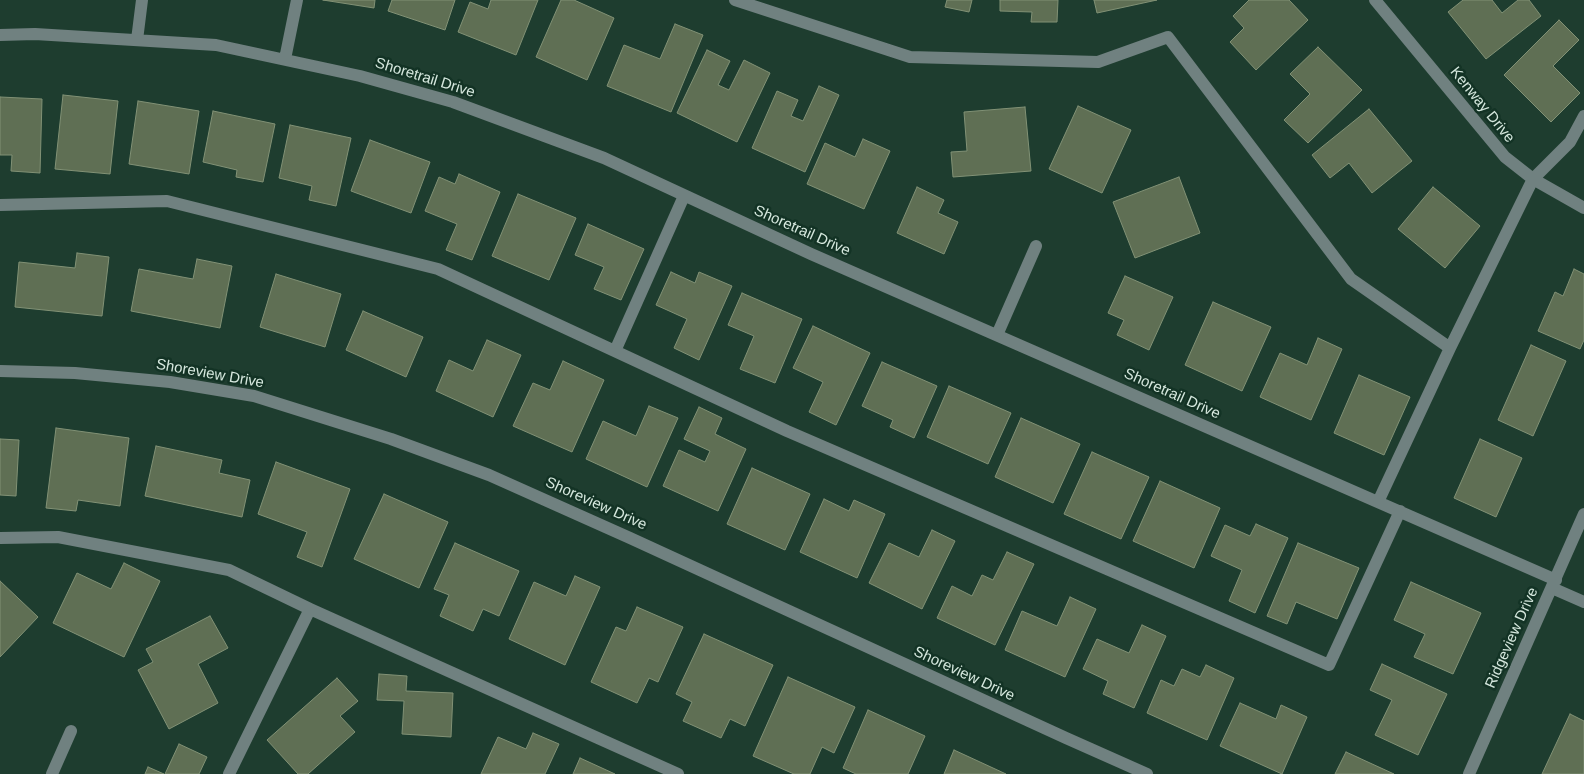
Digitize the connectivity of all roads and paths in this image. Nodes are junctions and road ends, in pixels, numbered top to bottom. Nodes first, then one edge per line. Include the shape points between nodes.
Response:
1 (142, 0) edge
2 (297, 0) edge
3 (735, 0) edge
4 (1375, 0) edge
5 (0, 35) edge
6 (137, 40) junction
7 (285, 59) junction
8 (1584, 116) edge
9 (1533, 179) junction
10 (684, 196) junction
11 (0, 205) edge
12 (1584, 208) edge
13 (1036, 246) dead end
14 (998, 335) junction
15 (1450, 348) junction
16 (615, 351) junction
17 (0, 371) edge
18 (1378, 502) junction
19 (1400, 512) junction
20 (1584, 514) edge
21 (0, 538) edge
22 (1554, 584) junction
23 (1584, 602) edge
24 (310, 609) junction
25 (71, 731) dead end
26 (52, 774) edge
27 (229, 774) edge
28 (678, 774) edge
29 (1147, 774) edge
30 (1469, 774) edge

1 - 6 street
2 - 7 street
3 - 15 street via 910,57 1098,62 1168,37 1351,279
4 - 9 street, Kenway Drive via 1504,157
5 - 6 street, Shoretrail Drive
6 - 7 street, Shoretrail Drive via 216,45
7 - 10 street, Shoretrail Drive via 453,102 604,158
8 - 9 street via 1570,142
9 - 12 street, Kenway Drive
9 - 15 street
10 - 14 street, Shoretrail Drive
10 - 16 street
11 - 16 street via 167,201 438,269
13 - 14 street
14 - 18 street, Shoretrail Drive
15 - 18 street
16 - 19 street via 796,435 1329,665
17 - 29 street, Shoreview Drive via 104,375 254,396 391,439 498,479
18 - 19 street, Shoretrail Drive
19 - 22 street, Shoretrail Drive
20 - 22 street, Ridgeview Drive
21 - 24 street via 58,537 229,570
22 - 23 street, Shoretrail Drive
22 - 30 street, Ridgeview Drive
24 - 27 street
24 - 28 street
25 - 26 street

